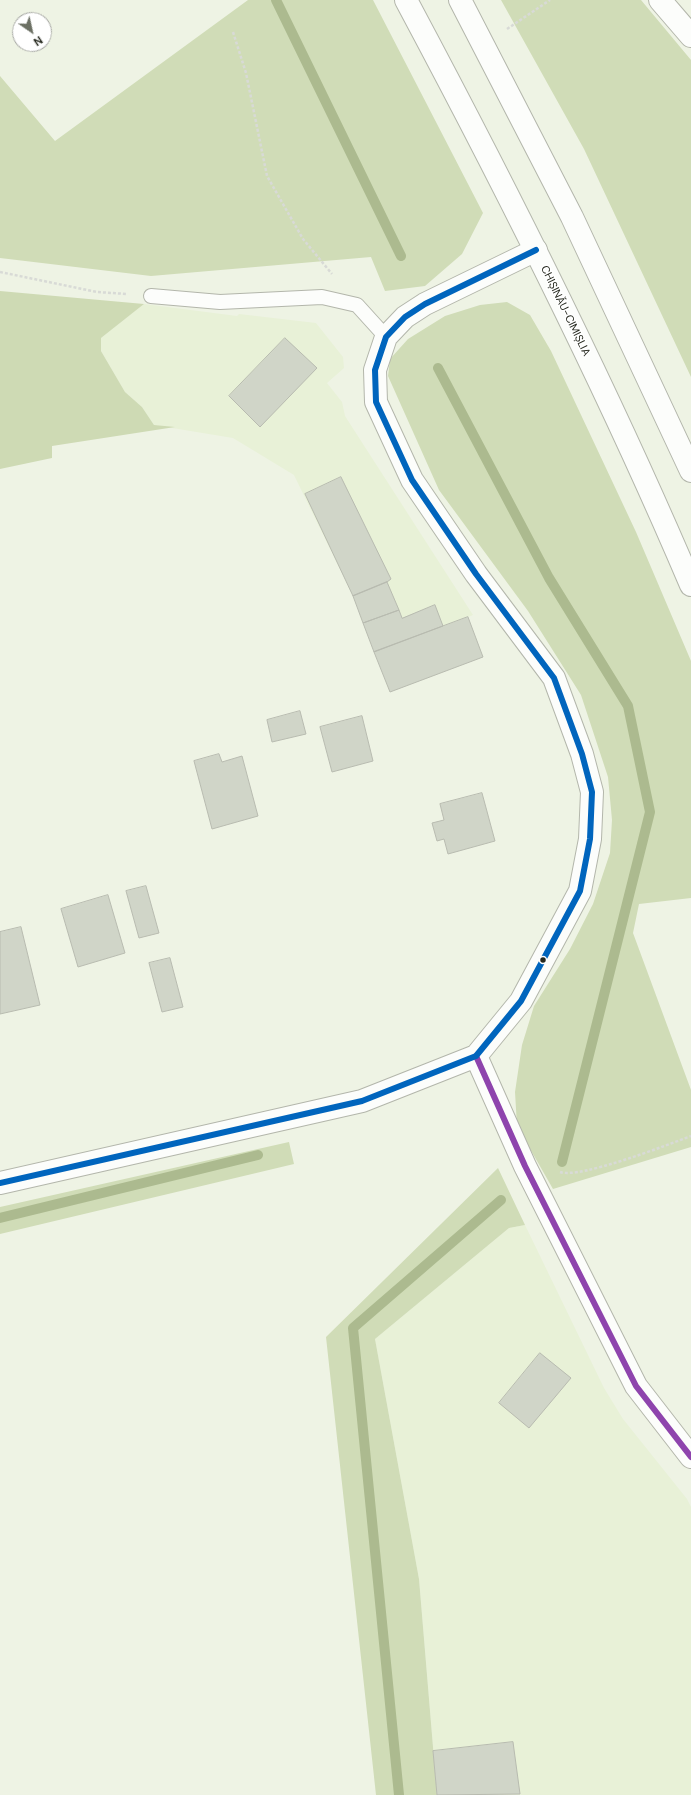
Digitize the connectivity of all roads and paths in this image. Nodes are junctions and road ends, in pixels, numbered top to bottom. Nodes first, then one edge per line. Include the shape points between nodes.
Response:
1 (406, 0) edge
2 (460, 0) edge
3 (550, 0) edge
4 (660, 0) edge
5 (233, 32) dead end
6 (691, 36) edge
7 (483, 45) junction
8 (536, 250) junction
9 (0, 272) edge
10 (151, 296) joint
11 (357, 305) junction
12 (386, 337) junction
13 (691, 471) edge
14 (691, 585) edge
15 (476, 1056) junction
16 (691, 1136) edge
17 (521, 1158) junction
18 (0, 1183) edge
19 (691, 1457) edge

1 - 8 main road, CHIȘINĂU-CIMIȘLIA
2 - 7 main road
3 - 7 path
4 - 6 main road
5 - 11 path via 246,73 267,176 303,239
7 - 13 main road via 572,217
8 - 12 main road via 425,304 405,317
8 - 14 main road, CHIȘINĂU-CIMIȘLIA via 607,397
9 - 10 path via 97,292
10 - 11 lane via 220,302 322,297
11 - 12 lane
12 - 15 main road via 375,370 376,402 382,416 412,480 476,574 554,678 582,754 592,792 590,839 580,891 521,1001
15 - 17 main road
15 - 18 main road via 362,1101
16 - 17 path via 593,1170 567,1174
17 - 19 main road via 636,1386

